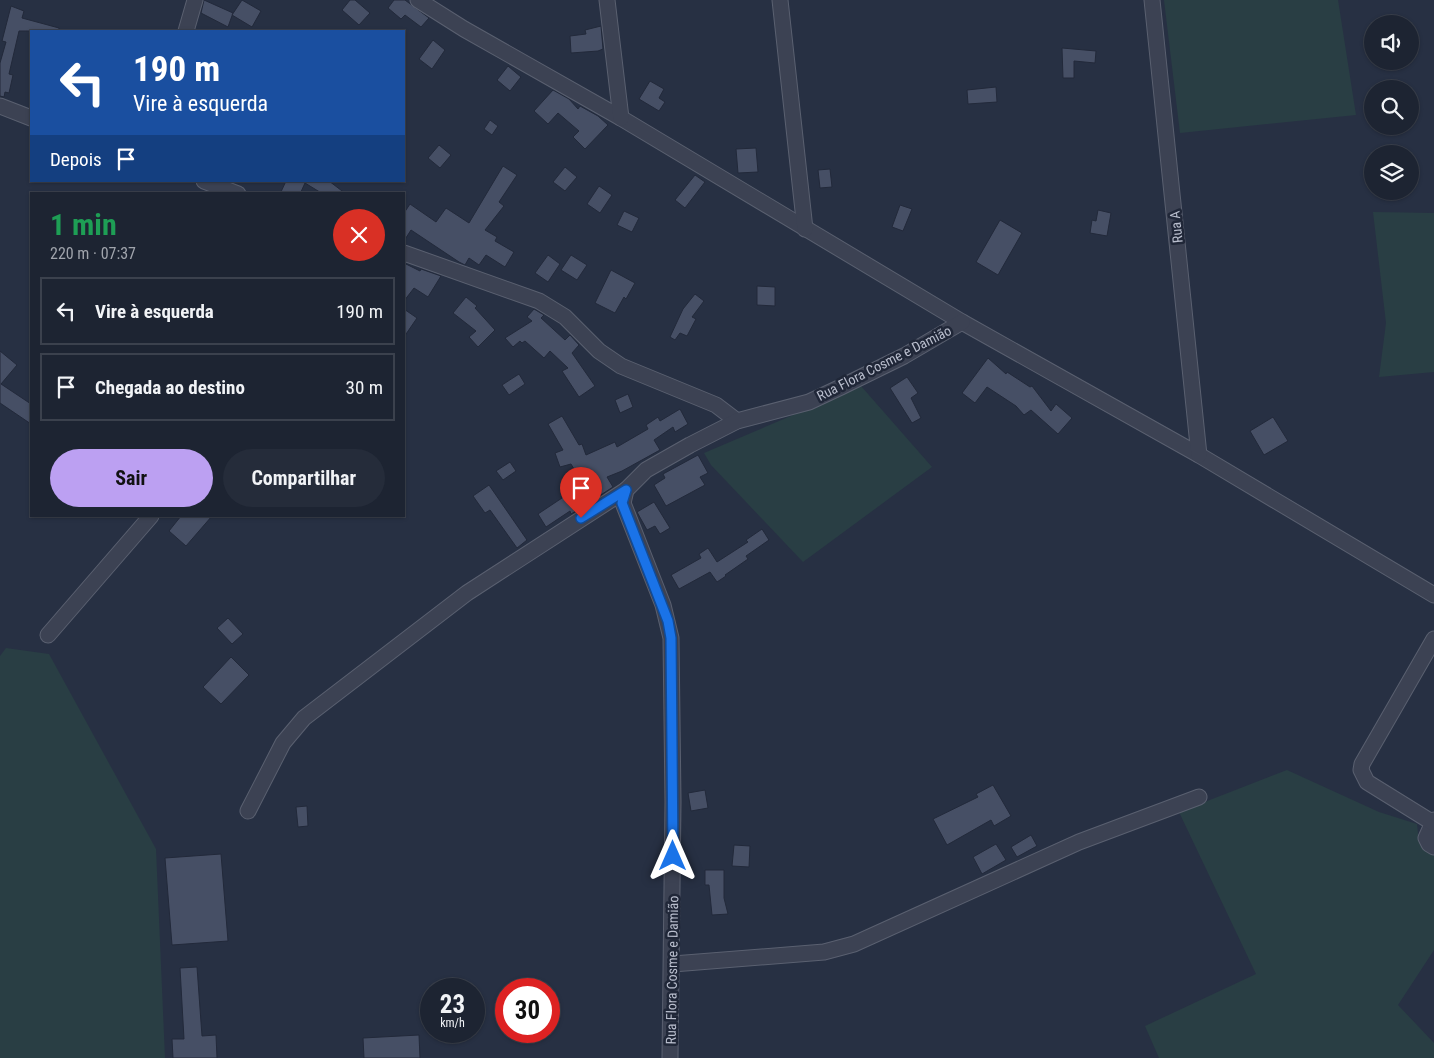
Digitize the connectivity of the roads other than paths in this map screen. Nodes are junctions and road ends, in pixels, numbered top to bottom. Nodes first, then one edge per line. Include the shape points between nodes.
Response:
1 (195, 0) edge
2 (418, 0) edge
3 (608, 0) edge
4 (780, 0) edge
5 (1152, 0) edge
6 (186, 30) edge
7 (0, 106) edge
8 (30, 118) edge
9 (621, 118) junction
10 (207, 182) edge
11 (233, 192) edge
12 (805, 229) junction
13 (405, 253) edge
14 (962, 322) junction
15 (737, 421) junction
16 (1199, 455) junction
17 (626, 490) junction
18 (150, 517) edge
19 (1434, 595) edge
20 (48, 635) dead end
21 (1434, 639) edge
22 (1199, 797) dead end
23 (248, 811) dead end
24 (1433, 821) edge
25 (1434, 847) edge
26 (673, 964) junction
27 (670, 1058) edge

1 - 6 street
2 - 9 street
3 - 9 street
4 - 12 street
5 - 16 street, Rua A
7 - 8 street
9 - 12 street
10 - 11 street
12 - 14 street
13 - 15 street via 539,301 565,317 609,359 716,405
14 - 15 street, Rua Flora Cosme e Damião via 904,356 809,402
14 - 16 street
15 - 17 street, Rua Flora Cosme e Damião via 646,470
16 - 19 street
17 - 23 street via 467,593 304,718 283,743
17 - 26 street, Rua Flora Cosme e Damião via 622,503 663,606 671,638
18 - 20 street
21 - 24 street via 1361,770 1367,782
22 - 26 street via 1079,842 854,944 824,952
24 - 25 street via 1426,838
26 - 27 street, Rua Flora Cosme e Damião

